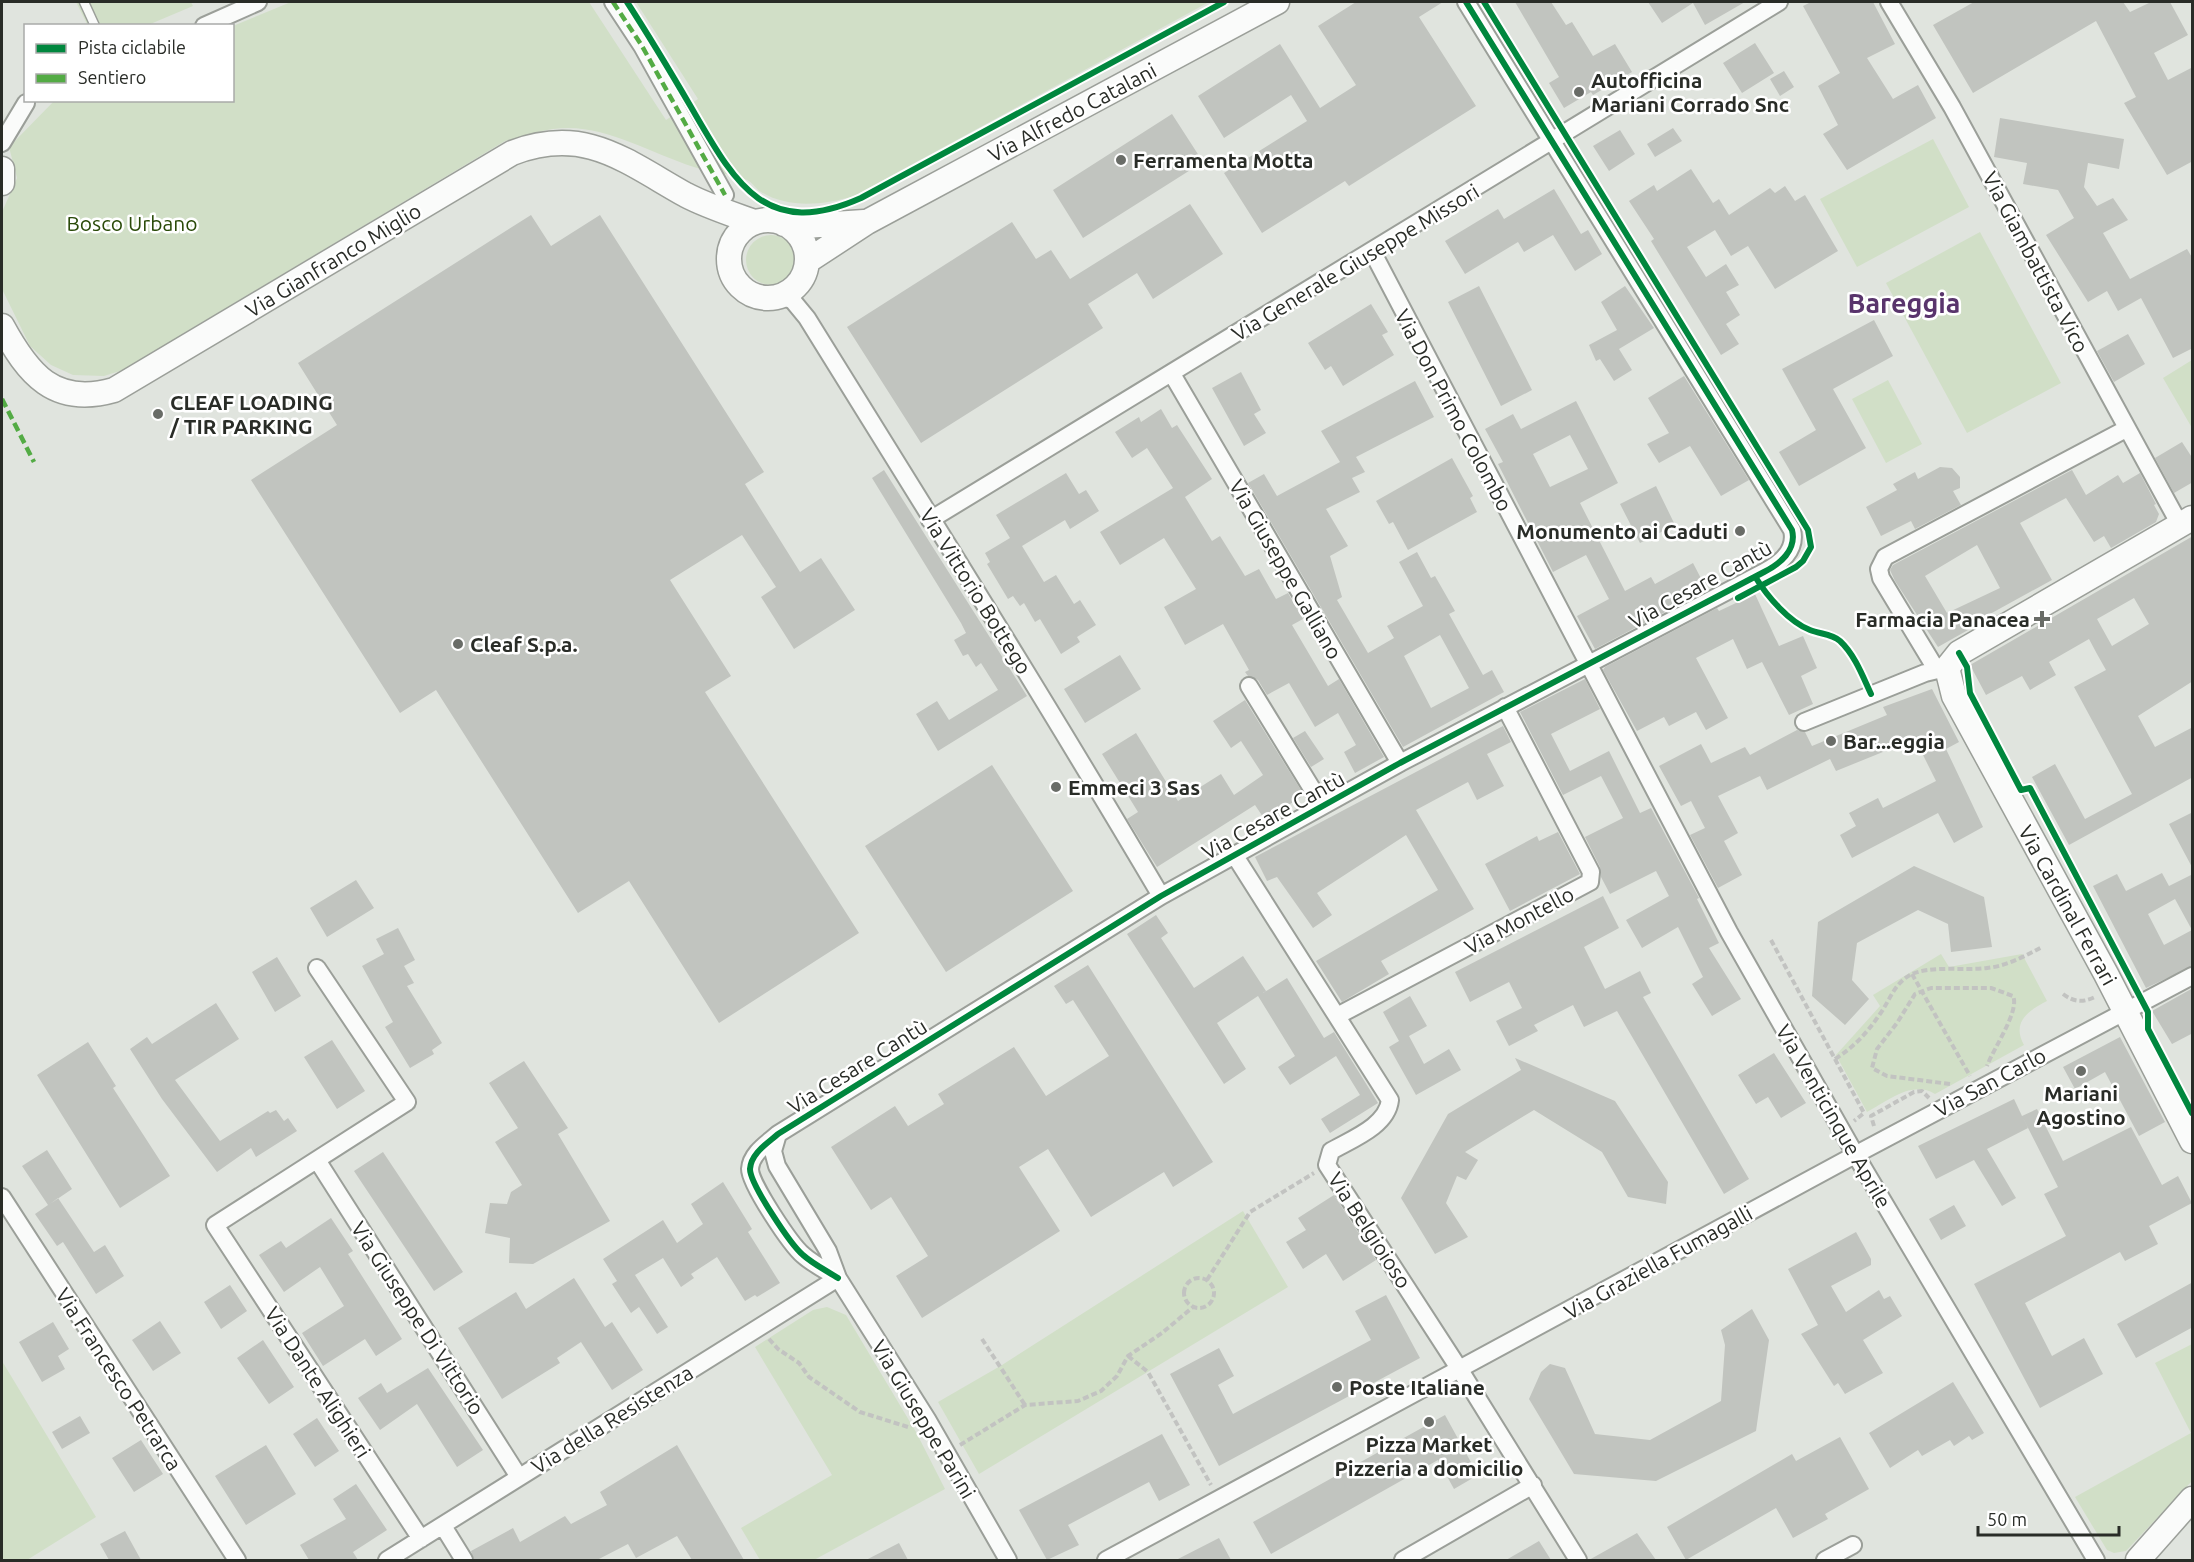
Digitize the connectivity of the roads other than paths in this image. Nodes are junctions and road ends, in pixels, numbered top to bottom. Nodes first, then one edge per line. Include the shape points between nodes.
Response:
1 (84, 2) edge
2 (258, 2) edge
3 (613, 2) edge
4 (1277, 2) edge
5 (1466, 2) edge
6 (1779, 2) edge
7 (1889, 2) edge
8 (94, 24) edge
9 (208, 24) edge
10 (29, 102) edge
11 (2, 115) edge
12 (1554, 141) junction
13 (2, 143) edge
14 (2, 169) edge
15 (2, 183) edge
16 (725, 195) dead end
17 (689, 196) junction
18 (754, 222) junction
19 (867, 222) junction
20 (784, 224) junction
21 (730, 246) junction
22 (1372, 251) junction
23 (809, 260) junction
24 (782, 295) junction
25 (2, 326) edge
26 (1172, 374) junction
27 (2126, 429) junction
28 (930, 520) junction
29 (2186, 521) edge
30 (1588, 664) junction
31 (1942, 669) junction
32 (1249, 686) dead end
33 (1505, 707) junction
34 (1804, 722) dead end
35 (1400, 763) junction
36 (1322, 805) junction
37 (1235, 856) junction
38 (1161, 896) junction
39 (317, 968) dead end
40 (2193, 976) edge
41 (2126, 1011) junction
42 (1337, 1016) junction
43 (778, 1134) junction
44 (2193, 1141) edge
45 (1856, 1154) junction
46 (317, 1160) junction
47 (2, 1197) edge
48 (838, 1278) junction
49 (1460, 1370) junction
50 (519, 1477) junction
51 (1533, 1485) junction
52 (2193, 1499) edge
53 (443, 1526) junction
54 (421, 1539) junction
55 (1853, 1545) dead end
56 (237, 1560) edge
57 (387, 1560) edge
58 (464, 1560) edge
59 (1008, 1560) edge
60 (1106, 1560) edge
61 (1403, 1560) edge
62 (1578, 1560) edge
63 (1825, 1560) edge
64 (2096, 1560) edge
65 (2138, 1560) edge

1 - 8 lane
2 - 9 street
3 - 16 street
4 - 19 street, Via Alfredo Catalani
5 - 12 street
6 - 12 street, Via Generale Giuseppe Missori
7 - 27 street, Via Giambattista Vico via 1952,107
10 - 11 street
10 - 13 street
12 - 22 street, Via Generale Giuseppe Missori
12 - 30 street, Via Cesare Cantù via 1792,530 1793,544 1776,566
14 - 15 street
17 - 18 street, Via Gianfranco Miglio
17 - 21 street, Via Gianfranco Miglio via 719,224
17 - 25 street, Via Gianfranco Miglio via 607,150 567,142 528,147 136,379 103,393 81,395 37,379
18 - 20 street
18 - 21 street via 741,230
19 - 20 street, Via Alfredo Catalani
19 - 23 street, Via Alfredo Catalani
20 - 23 street via 801,237
21 - 24 street via 730,267 742,287 764,297
22 - 26 street, Via Generale Giuseppe Missori
22 - 30 street, Via Don Primo Colombo
23 - 24 street via 802,280
24 - 28 street, Via Vittorio Bottego via 793,301 807,318
26 - 28 street, Via Generale Giuseppe Missori
26 - 35 street, Via Giuseppe Galliano
27 - 29 street, Via Giambattista Vico
27 - 31 street via 1885,556 1879,569 1881,578
28 - 38 street, Via Vittorio Bottego via 1048,705
29 - 31 street via 1959,653
30 - 33 street, Via Cesare Cantù
30 - 45 street, Via Venticinque Aprile via 1729,932
31 - 34 street
31 - 41 street, Via Cardinal Ferrari
32 - 36 street
33 - 35 street, Via Cesare Cantù
33 - 42 street, Via Montello via 1591,872 1590,882
35 - 36 street, Via Cesare Cantù
36 - 37 street, Via Cesare Cantù
37 - 38 street, Via Cesare Cantù
37 - 42 street, Via Belgioioso
38 - 43 street, Via Cesare Cantù
39 - 46 street via 407,1102
40 - 41 street, Via San Carlo
41 - 44 street, Via Cardinal Ferrari
41 - 45 street, Via San Carlo
42 - 49 street, Via Belgioioso via 1390,1100 1382,1120 1331,1151 1327,1165
43 - 48 street, Via Giuseppe Parini via 773,1151 777,1166 828,1251
43 - 48 street, Via Giuseppe Parini via 755,1154 750,1169 754,1182 802,1255
45 - 49 street, Via Graziella Fumagalli
45 - 64 street, Via Venticinque Aprile
46 - 50 street, Via Giuseppe Di Vittorio
46 - 54 street, Via Dante Alighieri via 215,1226
47 - 56 street, Via Francesco Petrarca
48 - 50 street, Via della Resistenza
48 - 59 street, Via Giuseppe Parini via 927,1419
49 - 51 street, Via Belgioioso
49 - 60 street, Via Graziella Fumagalli
50 - 53 street, Via della Resistenza
51 - 61 street
51 - 62 street, Via Belgioioso
52 - 65 street
53 - 54 street, Via della Resistenza
53 - 58 street
54 - 57 street, Via della Resistenza
55 - 63 street

